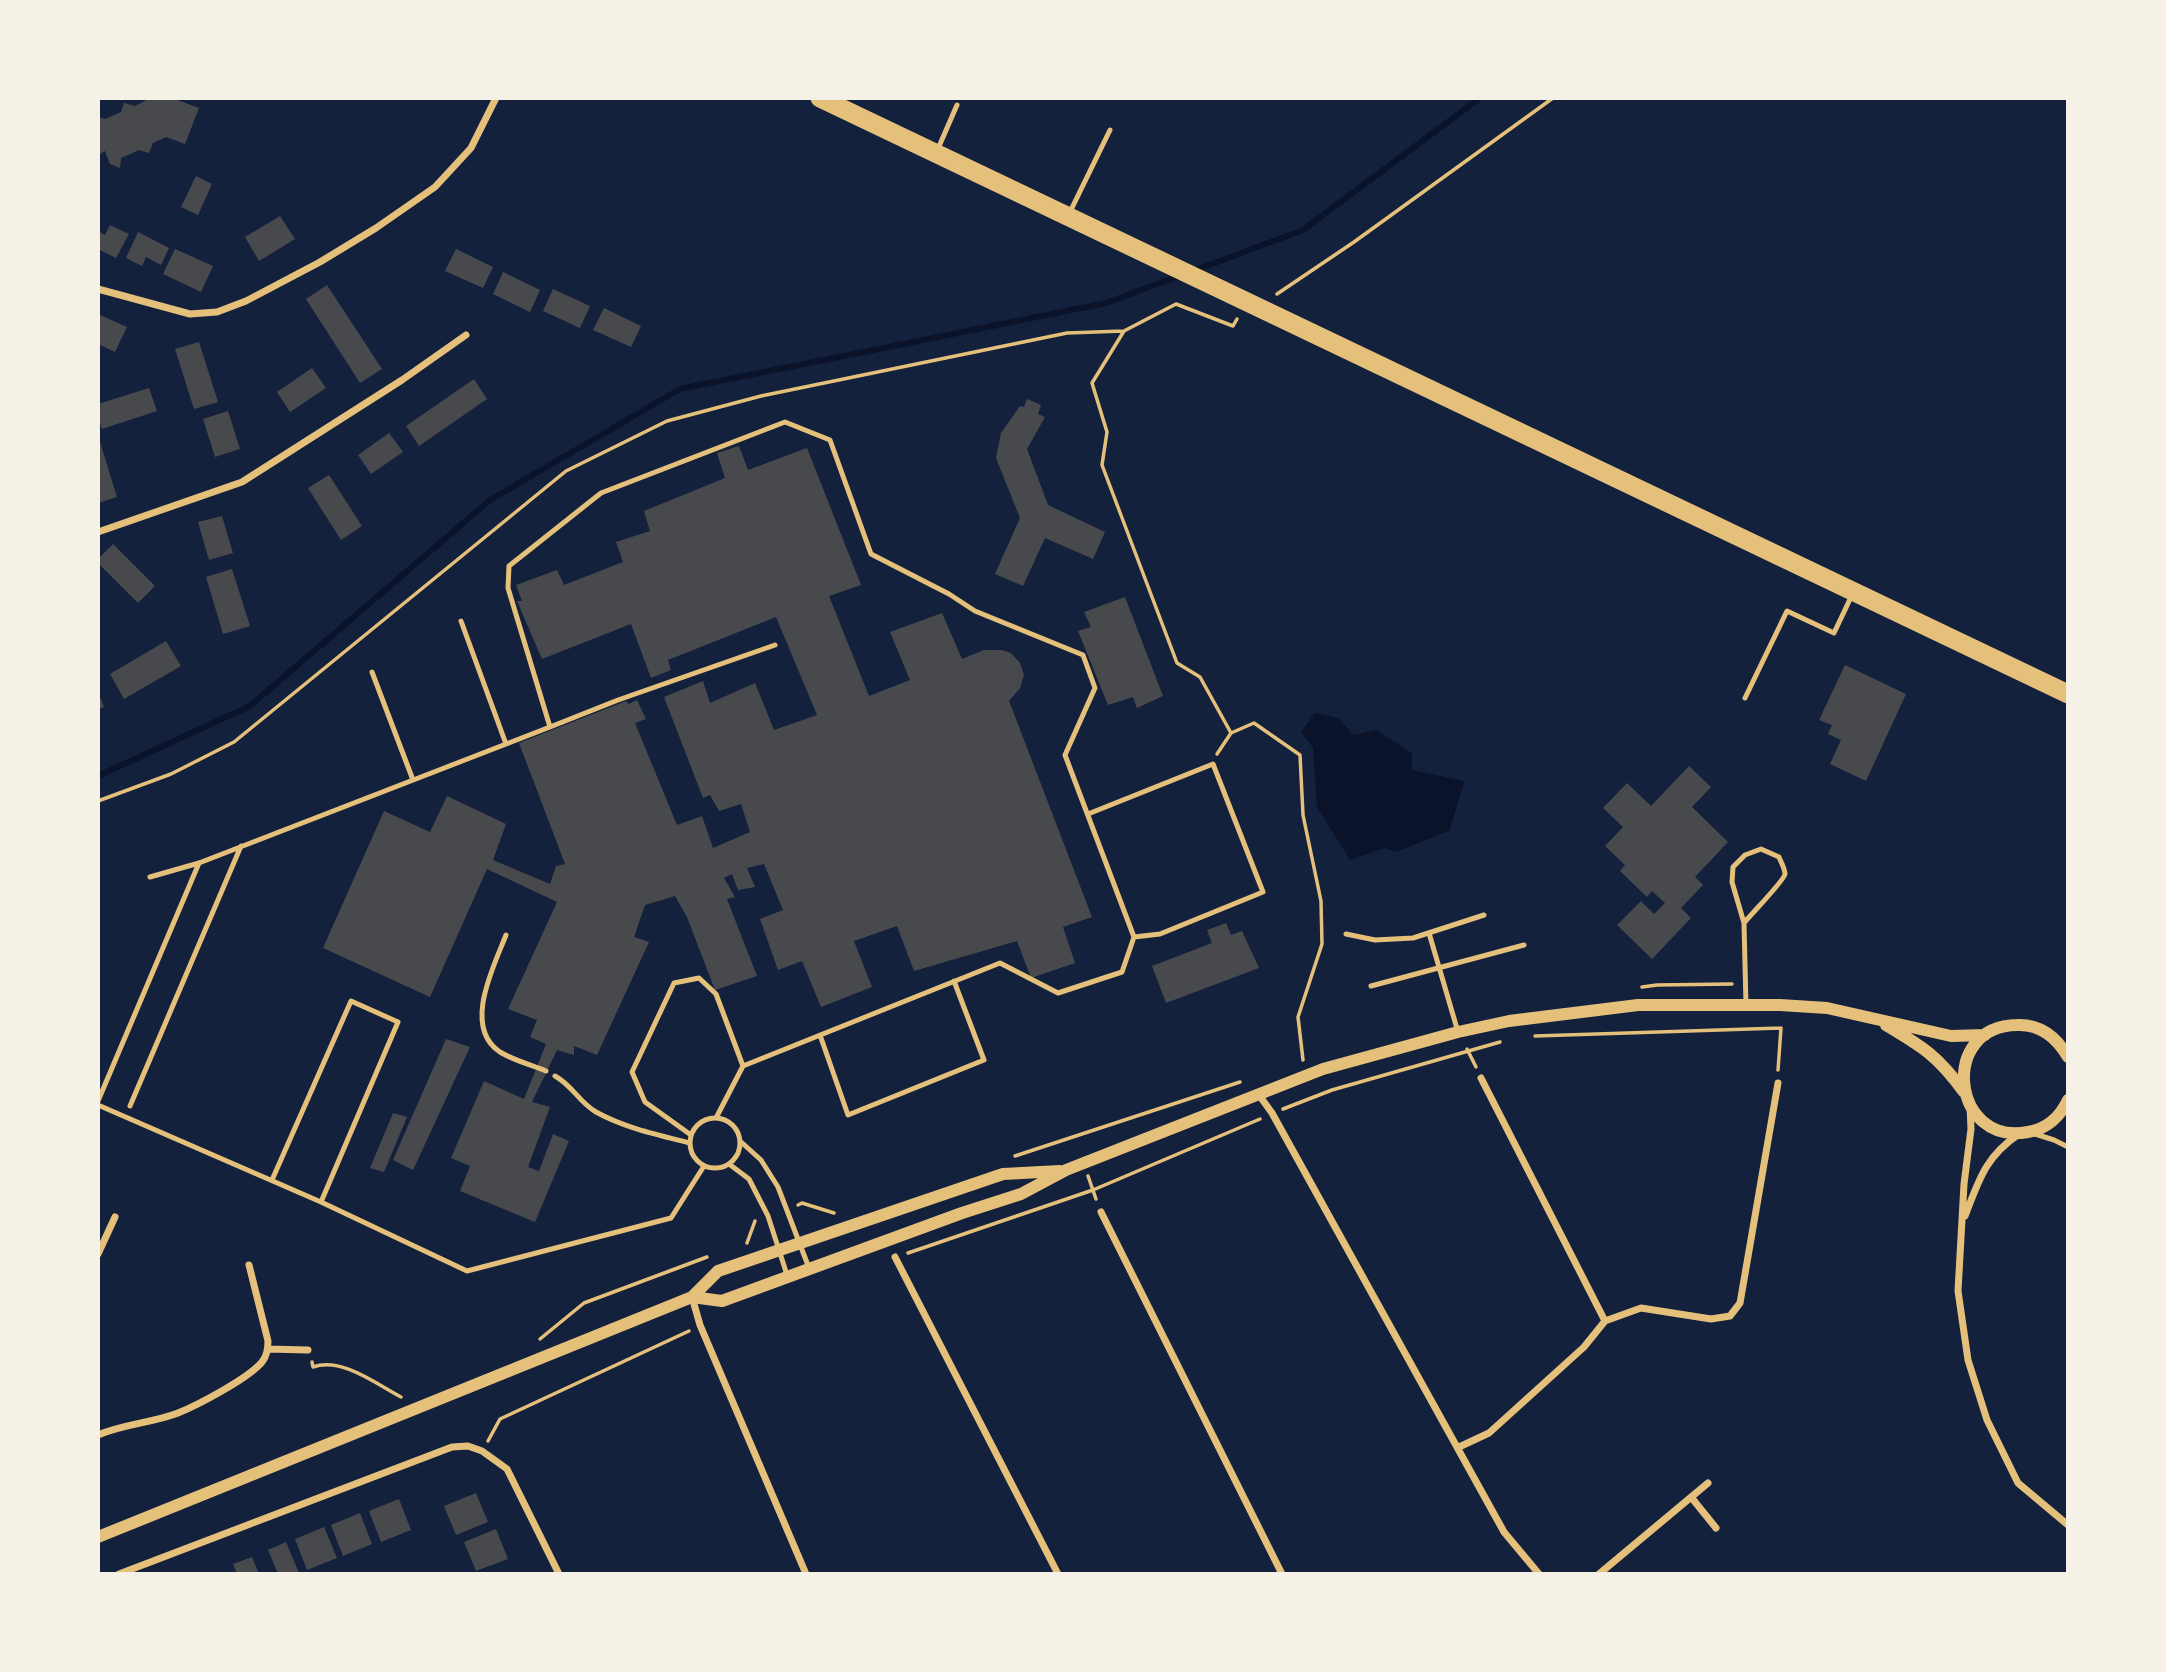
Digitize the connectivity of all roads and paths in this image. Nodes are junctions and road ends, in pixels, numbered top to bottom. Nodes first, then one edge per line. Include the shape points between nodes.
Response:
1 (496, 98) edge
2 (820, 98) edge
3 (1553, 98) edge
4 (957, 105) dead end
5 (1110, 130) dead end
6 (936, 153) junction
7 (1068, 217) junction
8 (98, 289) edge
9 (1246, 303) junction
10 (466, 335) dead end
11 (98, 532) edge
12 (1854, 592) junction
13 (461, 621) dead end
14 (775, 645) dead end
15 (372, 672) dead end
16 (2068, 694) edge
17 (1745, 698) dead end
18 (550, 727) junction
19 (506, 744) junction
20 (413, 780) junction
21 (1087, 814) junction
22 (242, 846) junction
23 (199, 863) junction
24 (150, 877) dead end
25 (1484, 915) dead end
26 (1744, 923) junction
27 (1429, 933) junction
28 (1346, 934) dead end
29 (506, 936) dead end
30 (1134, 936) junction
31 (1524, 945) dead end
32 (1439, 968) junction
33 (954, 981) junction
34 (1371, 986) dead end
35 (1746, 1005) junction
36 (1780, 1005) junction
37 (1874, 1017) junction
38 (1781, 1028) junction
39 (1458, 1032) junction
40 (2045, 1032) junction
41 (820, 1035) junction
42 (1985, 1035) junction
43 (1534, 1036) dead end
44 (2068, 1039) edge
45 (1508, 1040) dead end
46 (1467, 1050) junction
47 (2068, 1058) edge
48 (1303, 1060) dead end
49 (743, 1066) junction
50 (546, 1071) dead end
51 (555, 1076) dead end
52 (1481, 1078) joint
53 (1777, 1083) joint
54 (1964, 1091) junction
55 (1259, 1095) junction
56 (2068, 1100) edge
57 (98, 1103) edge
58 (130, 1106) dead end
59 (1970, 1106) junction
60 (1272, 1113) junction
61 (716, 1118) junction
62 (2022, 1133) junction
63 (691, 1135) junction
64 (740, 1141) junction
65 (690, 1143) junction
66 (2068, 1147) edge
67 (729, 1164) junction
68 (1084, 1164) junction
69 (704, 1166) junction
70 (1066, 1170) junction
71 (272, 1180) junction
72 (1093, 1190) junction
73 (321, 1202) junction
74 (1101, 1212) joint
75 (115, 1217) dead end
76 (1964, 1220) junction
77 (800, 1243) junction
78 (779, 1250) junction
79 (98, 1254) edge
80 (895, 1257) joint
81 (249, 1265) dead end
82 (810, 1269) junction
83 (788, 1278) junction
84 (692, 1297) junction
85 (1605, 1321) junction
86 (700, 1325) junction
87 (268, 1349) junction
88 (308, 1350) joint
89 (404, 1398) dead end
90 (98, 1435) edge
91 (1459, 1447) junction
92 (482, 1451) junction
93 (1708, 1483) dead end
94 (1691, 1497) junction
95 (2068, 1525) edge
96 (1716, 1528) dead end
97 (98, 1537) edge
98 (119, 1574) edge
99 (559, 1574) edge
100 (806, 1574) edge
101 (1058, 1574) edge
102 (1281, 1574) edge
103 (1539, 1574) edge
104 (1599, 1574) edge

1 - 8 street via 471,148 435,187 320,262 246,301 217,312 190,314
2 - 6 highway
3 - 9 path via 1278,294 1258,286
4 - 6 lane
5 - 7 lane
6 - 7 highway
7 - 9 highway
9 - 12 highway
9 - 48 path via 1233,326 1176,304 1124,331 1092,383 1107,432 1102,465 1177,663 1200,677 1231,733 1254,723 1300,755 1303,815 1321,901 1322,944 1298,1017
10 - 11 street via 243,482
12 - 16 highway
12 - 17 lane via 1834,633 1787,611
13 - 19 lane
14 - 18 lane
15 - 20 lane
18 - 19 lane
18 - 21 lane via 508,588 509,566 601,493 785,422 830,440 871,554 975,611 1083,655 1095,688 1065,755
19 - 20 lane
20 - 22 lane
21 - 30 lane
21 - 30 lane via 1213,764 1263,892 1160,934
22 - 23 lane
22 - 58 lane
23 - 24 lane
23 - 57 lane
25 - 27 lane
26 - 26 lane via 1732,882 1733,867 1745,855 1761,849 1779,857 1785,874
26 - 35 lane
27 - 28 lane via 1375,940
27 - 32 lane
29 - 50 lane via 484,992 485,1028 500,1052
30 - 33 lane via 1122,972 1058,993 1000,963
31 - 32 lane
32 - 34 lane
32 - 39 lane
33 - 41 lane
33 - 41 lane via 984,1060 848,1115
35 - 36 street
35 - 39 street via 1638,1005
36 - 37 street
36 - 38 path
37 - 42 street via 1951,1036
37 - 54 street via 1928,1051
38 - 43 path
38 - 53 path
39 - 46 path
39 - 55 street via 1323,1069
40 - 42 street via 2007,1025
40 - 44 street
40 - 47 street via 2057,1040
41 - 49 lane
42 - 54 street via 1966,1058
45 - 46 path
46 - 52 path
46 - 60 path
49 - 61 lane
49 - 63 lane via 716,994 699,978 674,983 632,1072 645,1102
51 - 65 lane via 594,1111
52 - 85 street
53 - 85 street via 1740,1303 1730,1316 1712,1319 1641,1308
54 - 59 street
55 - 60 street
55 - 68 street
56 - 62 street via 2051,1123
57 - 71 lane
59 - 62 street via 1987,1125
59 - 76 street
60 - 72 path
60 - 91 street
61 - 63 lane via 700,1123
61 - 64 lane via 732,1124
62 - 66 lane via 2044,1136
62 - 76 street via 1996,1152 1982,1173
63 - 65 lane
64 - 67 lane
64 - 77 lane via 761,1160 778,1187
65 - 69 lane
67 - 69 lane
67 - 78 lane via 749,1180
68 - 70 street
68 - 72 path
69 - 73 lane via 671,1218 467,1271
70 - 77 street via 1003,1174
70 - 82 street via 1021,1194
71 - 73 lane
71 - 73 lane via 351,1001 398,1022
72 - 74 path
72 - 80 path
74 - 102 street
75 - 79 street
76 - 95 street via 1958,1291 1961,1321 1987,1420 2018,1483
77 - 78 street
77 - 82 lane
78 - 83 lane
78 - 84 street via 718,1271
80 - 101 street
81 - 87 street
82 - 83 street
83 - 84 street via 723,1301
84 - 86 street
84 - 97 street
85 - 91 street via 1584,1347 1489,1433
86 - 92 path via 500,1419
86 - 100 street
87 - 88 street
87 - 90 street via 263,1361 204,1401 176,1414
88 - 89 path via 313,1367 337,1365
91 - 103 street via 1504,1532
92 - 98 street via 452,1447
92 - 99 street via 507,1469
93 - 94 street
94 - 96 street
94 - 104 street

